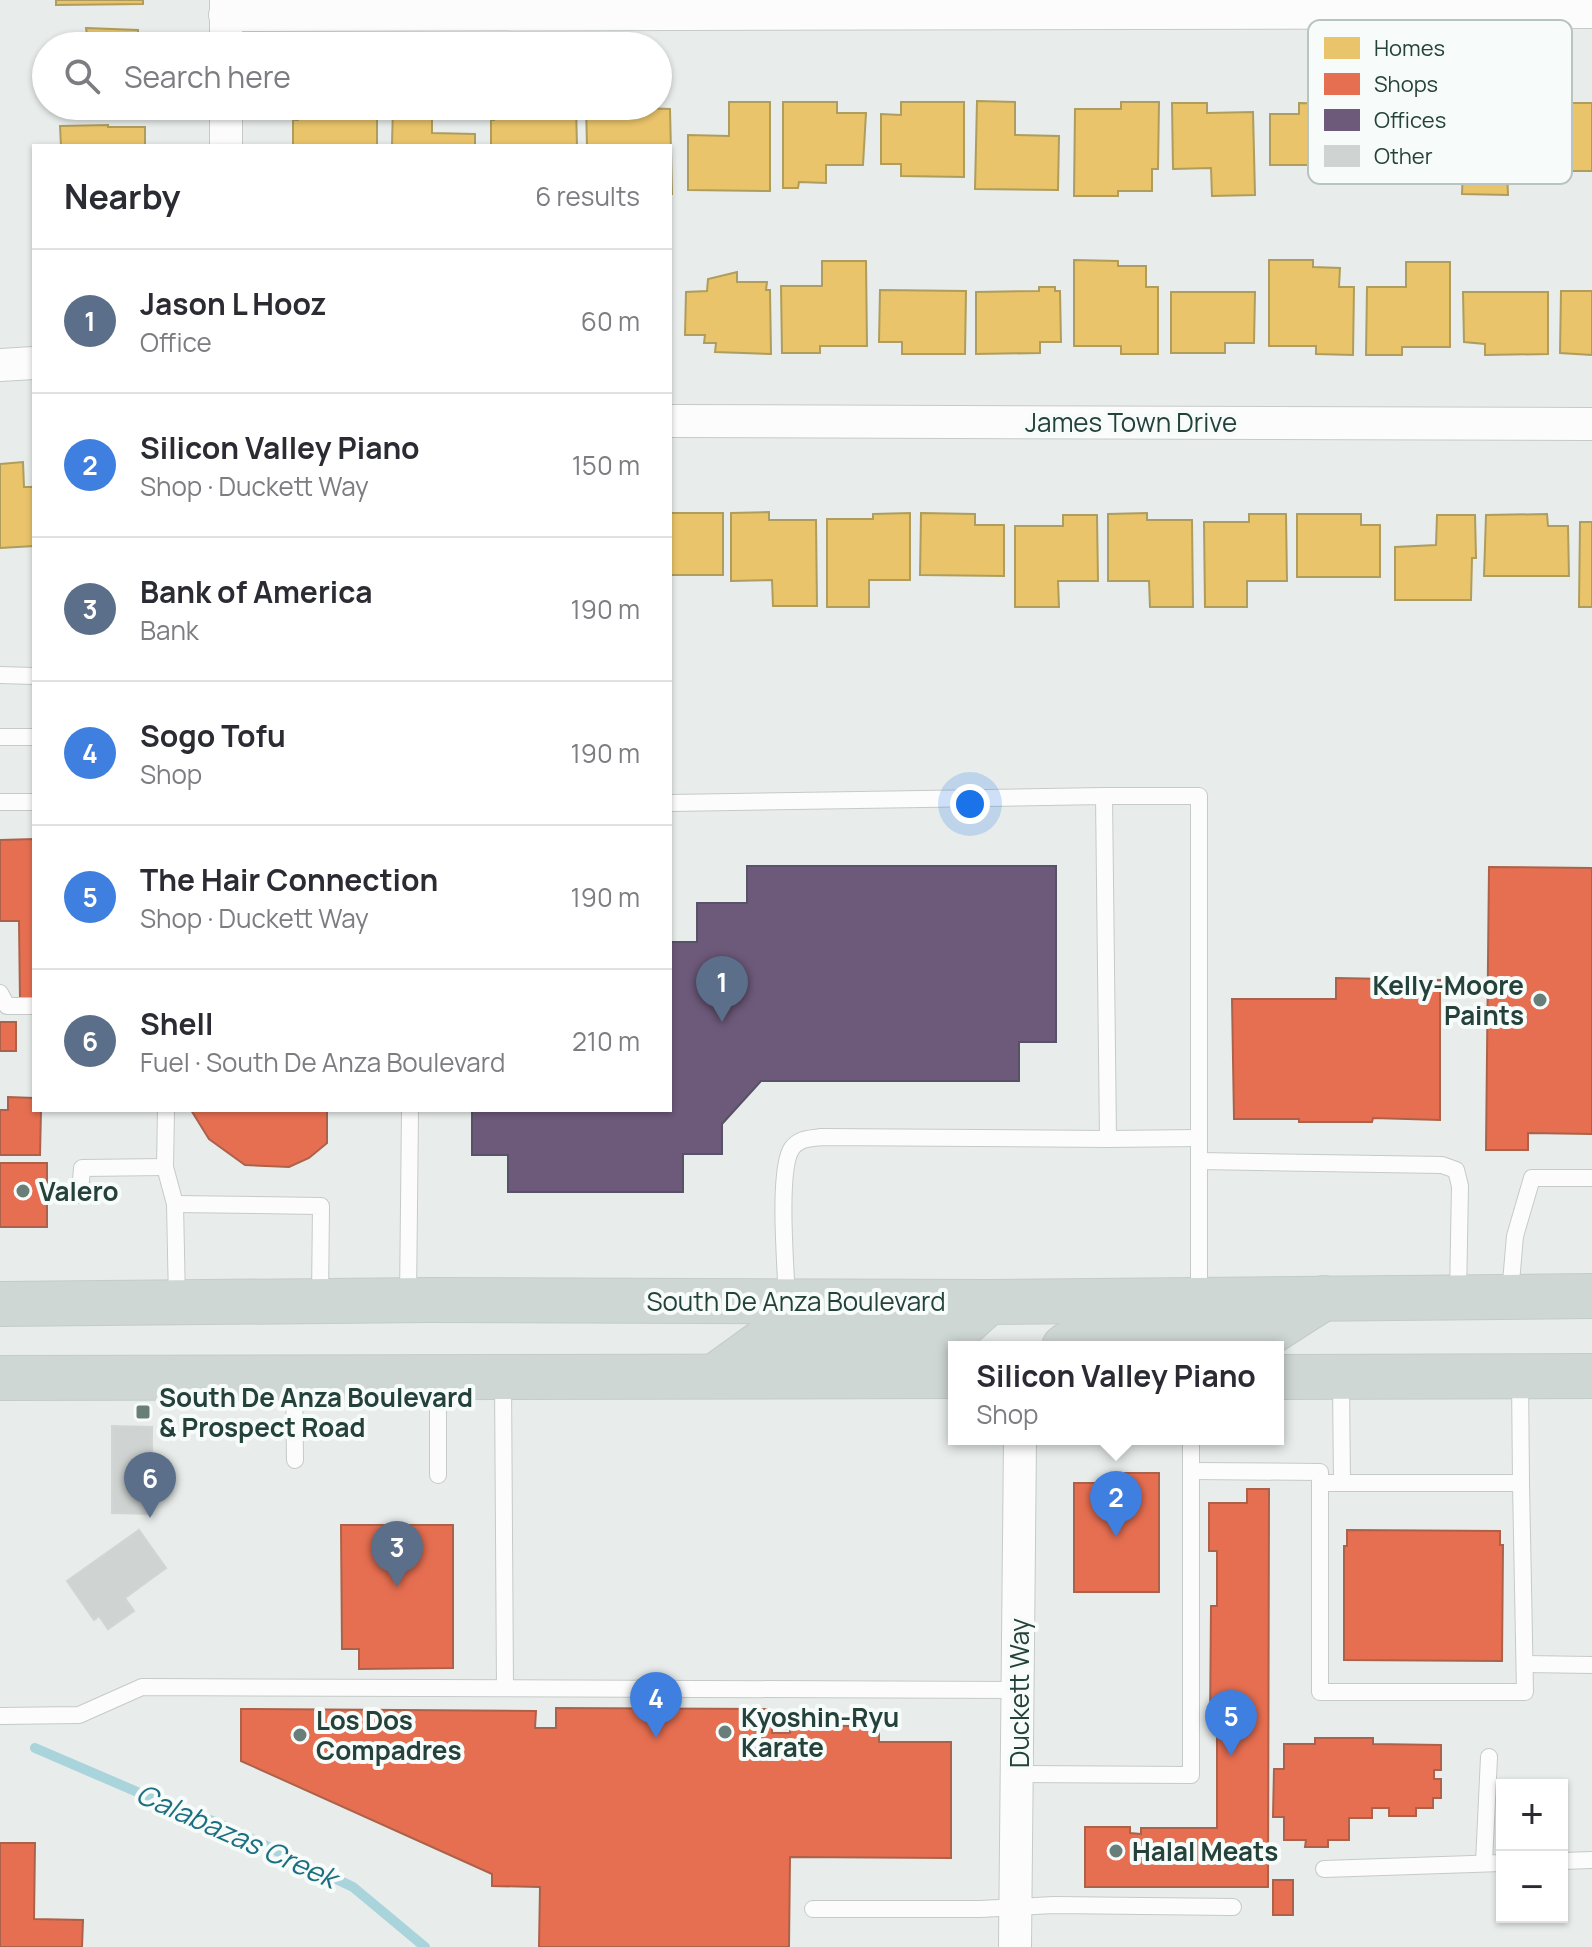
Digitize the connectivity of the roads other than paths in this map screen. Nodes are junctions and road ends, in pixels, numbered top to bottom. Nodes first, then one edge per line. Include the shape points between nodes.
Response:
1 (1592, 12) edge
2 (226, 20) edge
3 (226, 120) edge
4 (226, 144) edge
5 (32, 363) edge
6 (0, 365) edge
7 (672, 421) edge
8 (1592, 424) edge
9 (0, 675) edge
10 (32, 676) edge
11 (0, 737) edge
12 (32, 737) edge
13 (1104, 796) junction
14 (0, 802) edge
15 (32, 802) edge
16 (672, 803) edge
17 (0, 993) edge
18 (32, 1006) edge
19 (166, 1112) edge
20 (410, 1112) edge
21 (1199, 1138) junction
22 (1108, 1139) junction
23 (1199, 1161) junction
24 (165, 1167) junction
25 (1592, 1178) edge
26 (80, 1195) dead end
27 (175, 1204) junction
28 (1592, 1296) edge
29 (1510, 1297) junction
30 (1324, 1298) junction
31 (1458, 1298) junction
32 (1199, 1299) junction
33 (408, 1300) junction
34 (320, 1301) junction
35 (787, 1301) junction
36 (177, 1302) junction
37 (989, 1302) junction
38 (0, 1304) edge
39 (1152, 1341) edge
40 (715, 1376) junction
41 (948, 1376) edge
42 (1592, 1376) edge
43 (438, 1377) junction
44 (503, 1377) junction
45 (1284, 1377) edge
46 (1341, 1377) junction
47 (1520, 1377) junction
48 (294, 1378) junction
49 (9, 1385) edge
50 (1020, 1445) edge
51 (1191, 1445) edge
52 (295, 1460) dead end
53 (1192, 1471) junction
54 (438, 1475) dead end
55 (1320, 1483) junction
56 (1342, 1483) junction
57 (1521, 1483) junction
58 (1525, 1664) junction
59 (1592, 1665) edge
60 (505, 1688) junction
61 (1019, 1690) junction
62 (0, 1716) edge
63 (1489, 1757) dead end
64 (1019, 1774) junction
65 (1592, 1860) edge
66 (1568, 1861) edge
67 (1484, 1863) junction
68 (1496, 1863) edge
69 (1324, 1869) dead end
70 (1233, 1907) dead end
71 (1018, 1908) junction
72 (813, 1909) dead end
73 (1015, 1947) edge

1 - 2 street
3 - 4 street
5 - 6 street
7 - 8 street, James Town Drive
9 - 10 lane
11 - 12 lane
13 - 16 lane
13 - 21 lane via 1199,796
13 - 22 lane
14 - 15 lane
17 - 18 lane via 7,1006
19 - 24 lane
20 - 33 lane
21 - 22 lane
21 - 23 lane
22 - 35 lane via 802,1139 791,1149 784,1172
23 - 31 lane via 1442,1165 1456,1170
23 - 32 lane
24 - 26 lane via 82,1168
24 - 27 lane
25 - 29 lane via 1532,1178 1515,1236
27 - 34 lane via 321,1206
27 - 36 lane
28 - 29 main road, South De Anza Boulevard
29 - 31 main road, South De Anza Boulevard
30 - 31 main road, South De Anza Boulevard
30 - 32 main road, South De Anza Boulevard
30 - 39 main road via 1263,1337
32 - 37 main road, South De Anza Boulevard
33 - 34 main road, South De Anza Boulevard
33 - 35 main road, South De Anza Boulevard
34 - 36 main road, South De Anza Boulevard
35 - 37 main road, South De Anza Boulevard
36 - 38 main road, South De Anza Boulevard
37 - 40 main road via 950,1337 769,1337
40 - 41 main road
40 - 44 main road
42 - 47 main road
43 - 44 main road
43 - 48 main road
43 - 54 lane
44 - 60 lane
45 - 46 main road
46 - 47 main road
46 - 56 lane
47 - 57 lane
48 - 49 main road
48 - 52 lane
50 - 61 street, Duckett Way
51 - 53 lane
53 - 55 lane via 1320,1472
53 - 64 lane via 1191,1775
55 - 56 lane
55 - 58 lane via 1320,1692 1525,1692
56 - 57 lane
57 - 58 lane
58 - 59 lane
60 - 61 lane
60 - 62 lane via 142,1687 79,1715
61 - 64 street, Duckett Way
63 - 67 lane
64 - 71 street, Duckett Way
65 - 66 lane
67 - 68 lane
67 - 69 lane
70 - 71 lane
71 - 72 lane
71 - 73 street, Duckett Way

